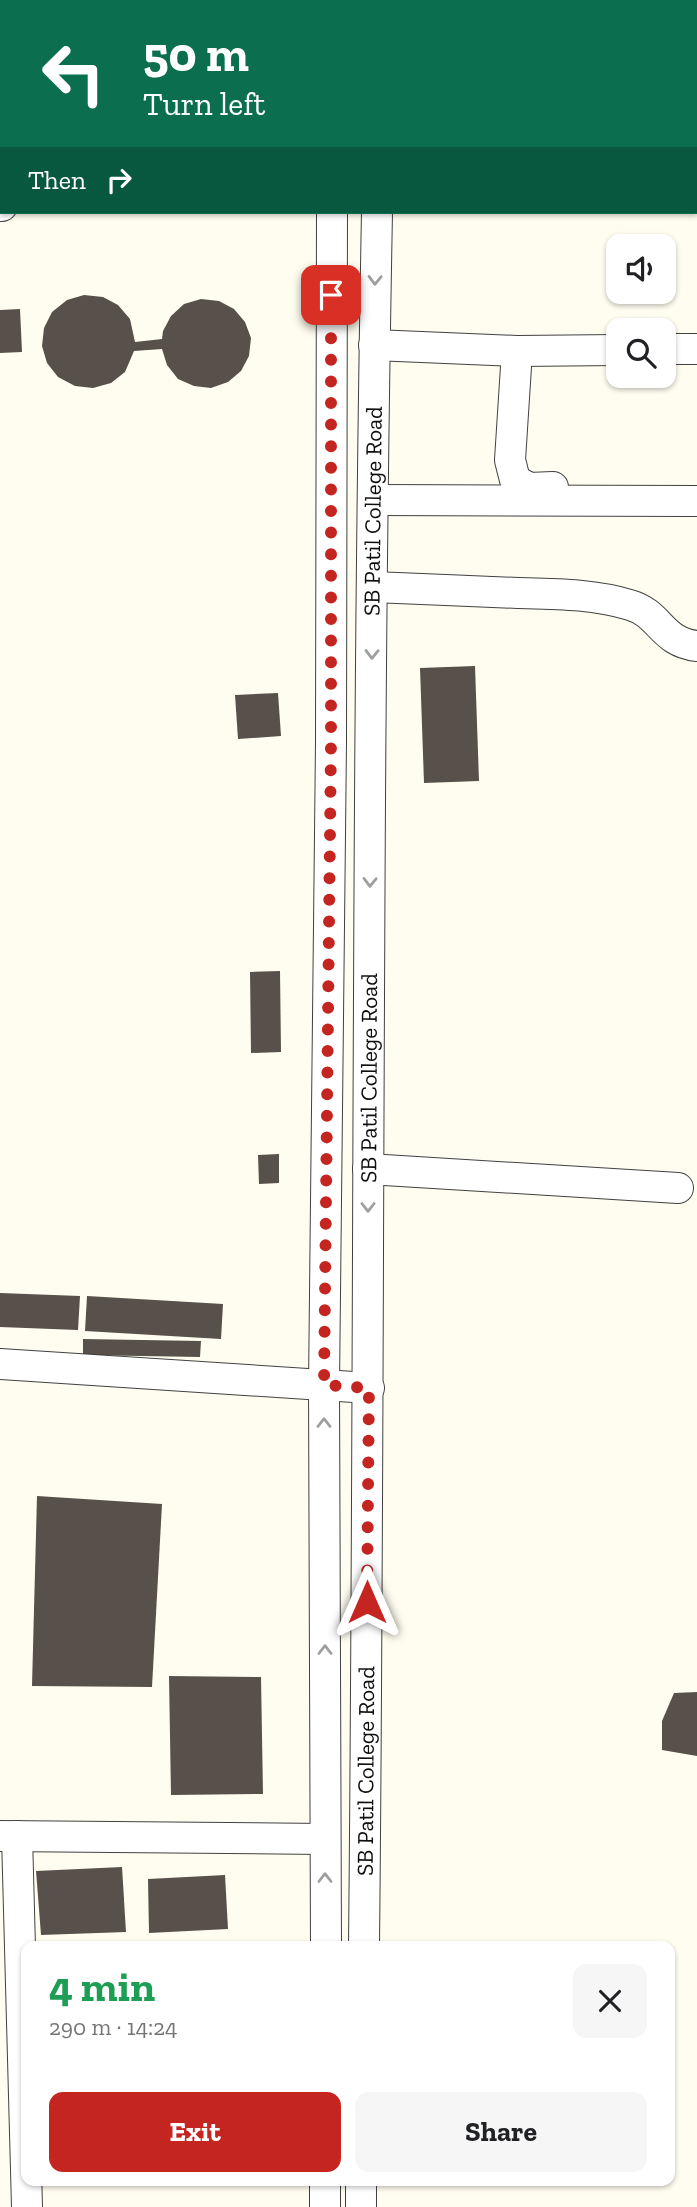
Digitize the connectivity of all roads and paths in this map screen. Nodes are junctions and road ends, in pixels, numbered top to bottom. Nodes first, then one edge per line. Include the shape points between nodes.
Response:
1 (332, 214) edge
2 (377, 214) edge
3 (374, 345) junction
4 (676, 349) edge
5 (697, 349) edge
6 (606, 350) edge
7 (517, 351) junction
8 (697, 482) edge
9 (373, 500) junction
10 (697, 501) edge
11 (373, 587) junction
12 (697, 646) edge
13 (368, 1169) junction
14 (678, 1188) dead end
15 (0, 1364) edge
16 (324, 1385) junction
17 (369, 1388) junction
18 (8, 1836) edge
19 (325, 1839) junction
20 (326, 1941) edge
21 (364, 1941) edge
22 (21, 2090) edge
23 (26, 2186) edge
24 (325, 2186) edge
25 (361, 2186) edge
26 (27, 2207) edge
27 (325, 2207) edge
28 (361, 2207) edge

1 - 16 street, SB Patil College Road
2 -> 3 street, SB Patil College Road
3 - 7 street
3 - 9 street, SB Patil College Road
4 - 5 street
6 - 7 street
7 - 8 street via 510,460 515,480 530,488
9 - 10 street
9 - 11 street, SB Patil College Road
11 - 12 street via 589,596 633,605 653,616 668,635
11 -> 13 street, SB Patil College Road
13 - 14 street
13 -> 17 street, SB Patil College Road
15 - 16 street
16 - 17 street
19 -> 16 street, SB Patil College Road
17 - 21 street, SB Patil College Road
18 - 19 street
18 - 22 street
20 -> 19 street, SB Patil College Road
23 - 26 street
24 - 27 street
25 - 28 street

